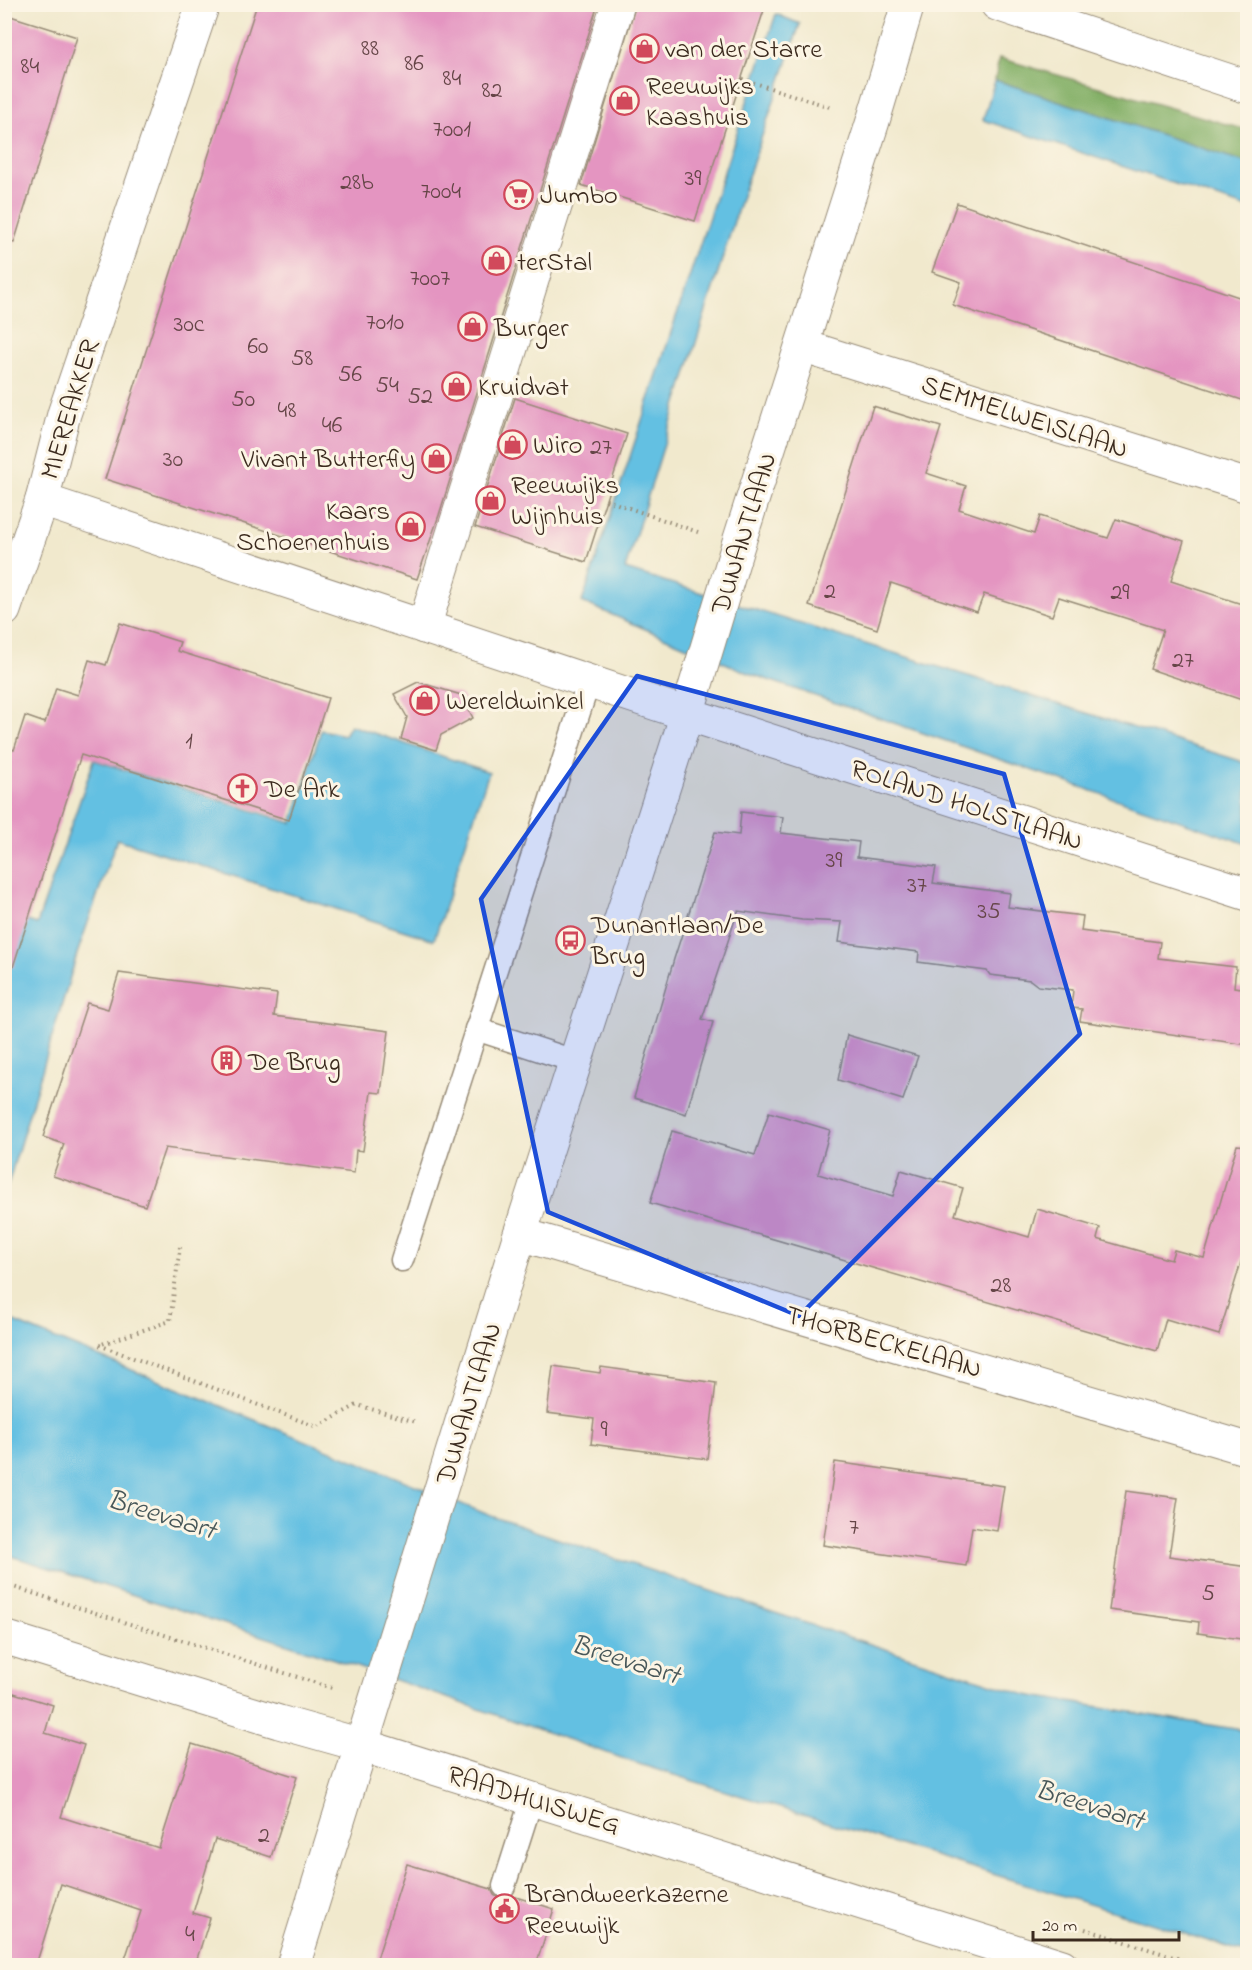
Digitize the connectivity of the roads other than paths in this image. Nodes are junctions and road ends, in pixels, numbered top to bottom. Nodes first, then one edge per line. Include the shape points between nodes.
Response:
1 (203, 4) edge
2 (618, 4) edge
3 (908, 4) edge
4 (997, 4) edge
5 (1248, 87) edge
6 (802, 346) junction
7 (1248, 486) edge
8 (42, 500) junction
9 (4, 610) edge
10 (424, 627) junction
11 (589, 681) junction
12 (687, 714) junction
13 (1248, 894) edge
14 (476, 1029) junction
15 (574, 1061) junction
16 (520, 1234) junction
17 (402, 1260) dead end
18 (1248, 1449) edge
19 (4, 1637) edge
20 (361, 1745) junction
21 (532, 1798) junction
22 (504, 1886) dead end
23 (293, 1965) edge
24 (1062, 1965) edge

1 - 8 street, MIEREAKKER via 64,414
2 - 10 street
3 - 6 street, DUNANTLAAN
4 - 5 street
6 - 7 street, SEMMELWEISLAAN
6 - 12 street, DUNANTLAAN
8 - 9 street
8 - 10 street, MIEREAKKER
10 - 11 street, MIEREAKKER
11 - 12 street, MIEREAKKER
11 - 14 lane
12 - 13 street, ROLAND HOLSTLAAN
12 - 15 street, DUNANTLAAN
14 - 15 lane
14 - 17 lane
15 - 16 street, DUNANTLAAN
16 - 18 street, THORBECKELAAN
16 - 20 street, DUNANTLAAN
19 - 20 street, RAADHUISWEG
20 - 21 street, RAADHUISWEG
20 - 23 street, DUNANTLAAN
21 - 22 lane
21 - 24 street, RAADHUISWEG

